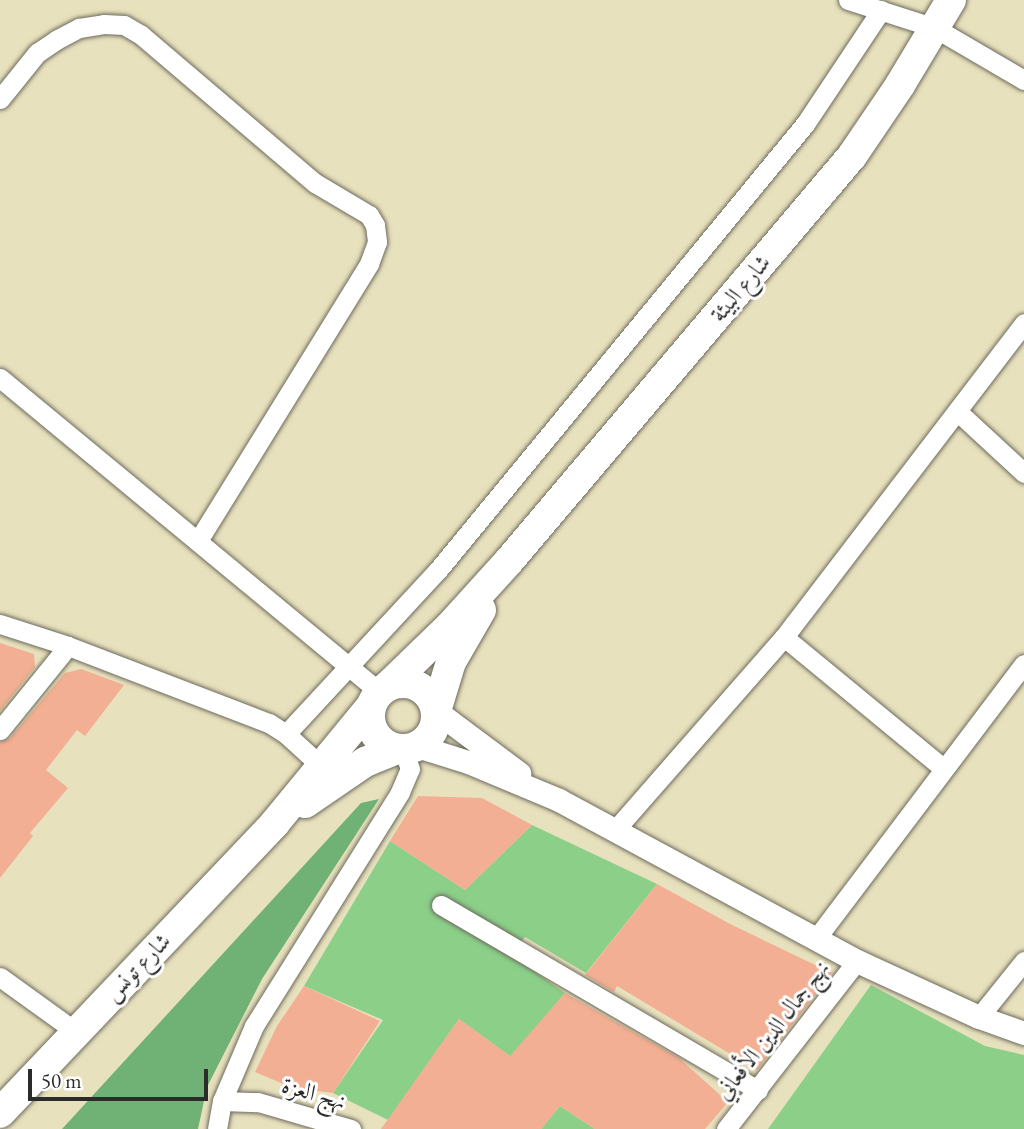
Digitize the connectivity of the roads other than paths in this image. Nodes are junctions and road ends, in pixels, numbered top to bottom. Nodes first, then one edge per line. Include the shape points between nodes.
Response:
1 (848, 0) edge
2 (951, 0) edge
3 (881, 9) junction
4 (935, 28) junction
5 (1024, 80) edge
6 (0, 99) edge
7 (1024, 323) edge
8 (0, 378) edge
9 (958, 412) junction
10 (1024, 473) edge
11 (198, 541) junction
12 (509, 561) junction
13 (0, 624) edge
14 (784, 637) junction
15 (68, 646) junction
16 (1024, 664) edge
17 (348, 665) junction
18 (380, 695) junction
19 (436, 711) junction
20 (0, 730) edge
21 (286, 734) junction
22 (406, 748) junction
23 (322, 766) junction
24 (944, 769) junction
25 (559, 800) junction
26 (275, 823) junction
27 (615, 830) junction
28 (441, 905) dead end
29 (815, 940) junction
30 (857, 961) junction
31 (1024, 961) edge
32 (0, 977) edge
33 (979, 1017) junction
34 (1024, 1022) edge
35 (75, 1031) junction
36 (1024, 1033) edge
37 (758, 1090) junction
38 (222, 1101) junction
39 (0, 1113) edge
40 (217, 1129) edge
41 (351, 1129) edge
42 (726, 1129) edge

1 - 3 street
2 - 4 main road, شارع البيئة
3 - 4 street
3 - 17 street via 805,124 438,570
4 - 5 street
4 - 12 main road, شارع البيئة via 852,156
6 - 11 street via 37,53 55,40 79,28 124,26 141,35 315,183 369,215 375,225 377,242 369,264
7 - 9 street
8 - 11 street
9 - 10 street
9 - 14 street
11 - 17 street
12 - 18 main road, شارع البيئة
12 - 19 main road, شارع البيئة via 451,662
13 - 15 street
14 - 24 street
14 - 27 street
15 - 20 street
15 - 21 street via 269,723
16 - 24 street
17 - 18 street
17 - 21 street
18 - 19 main road via 408,683 427,692
18 - 22 main road via 370,717 378,738
18 - 23 main road, شارع تونس
19 - 22 main road via 432,732
19 - 25 street
21 - 23 street
22 - 25 street via 468,762
22 - 26 main road, شارع تونس via 365,762
22 - 38 street via 410,768 400,792 254,1026
23 - 26 main road, شارع تونس
24 - 29 street
25 - 27 street
26 - 35 main road, شارع تونس
27 - 29 street
28 - 37 street
29 - 30 street
30 - 33 street
30 - 37 street, نهج جمال الدين الأفعاني
31 - 33 street
32 - 35 street
33 - 34 street
33 - 36 street
35 - 39 main road, شارع تونس
37 - 42 street, نهج جمال الدين الأفعاني
38 - 40 street
38 - 41 street, نهج العزة via 258,1102

